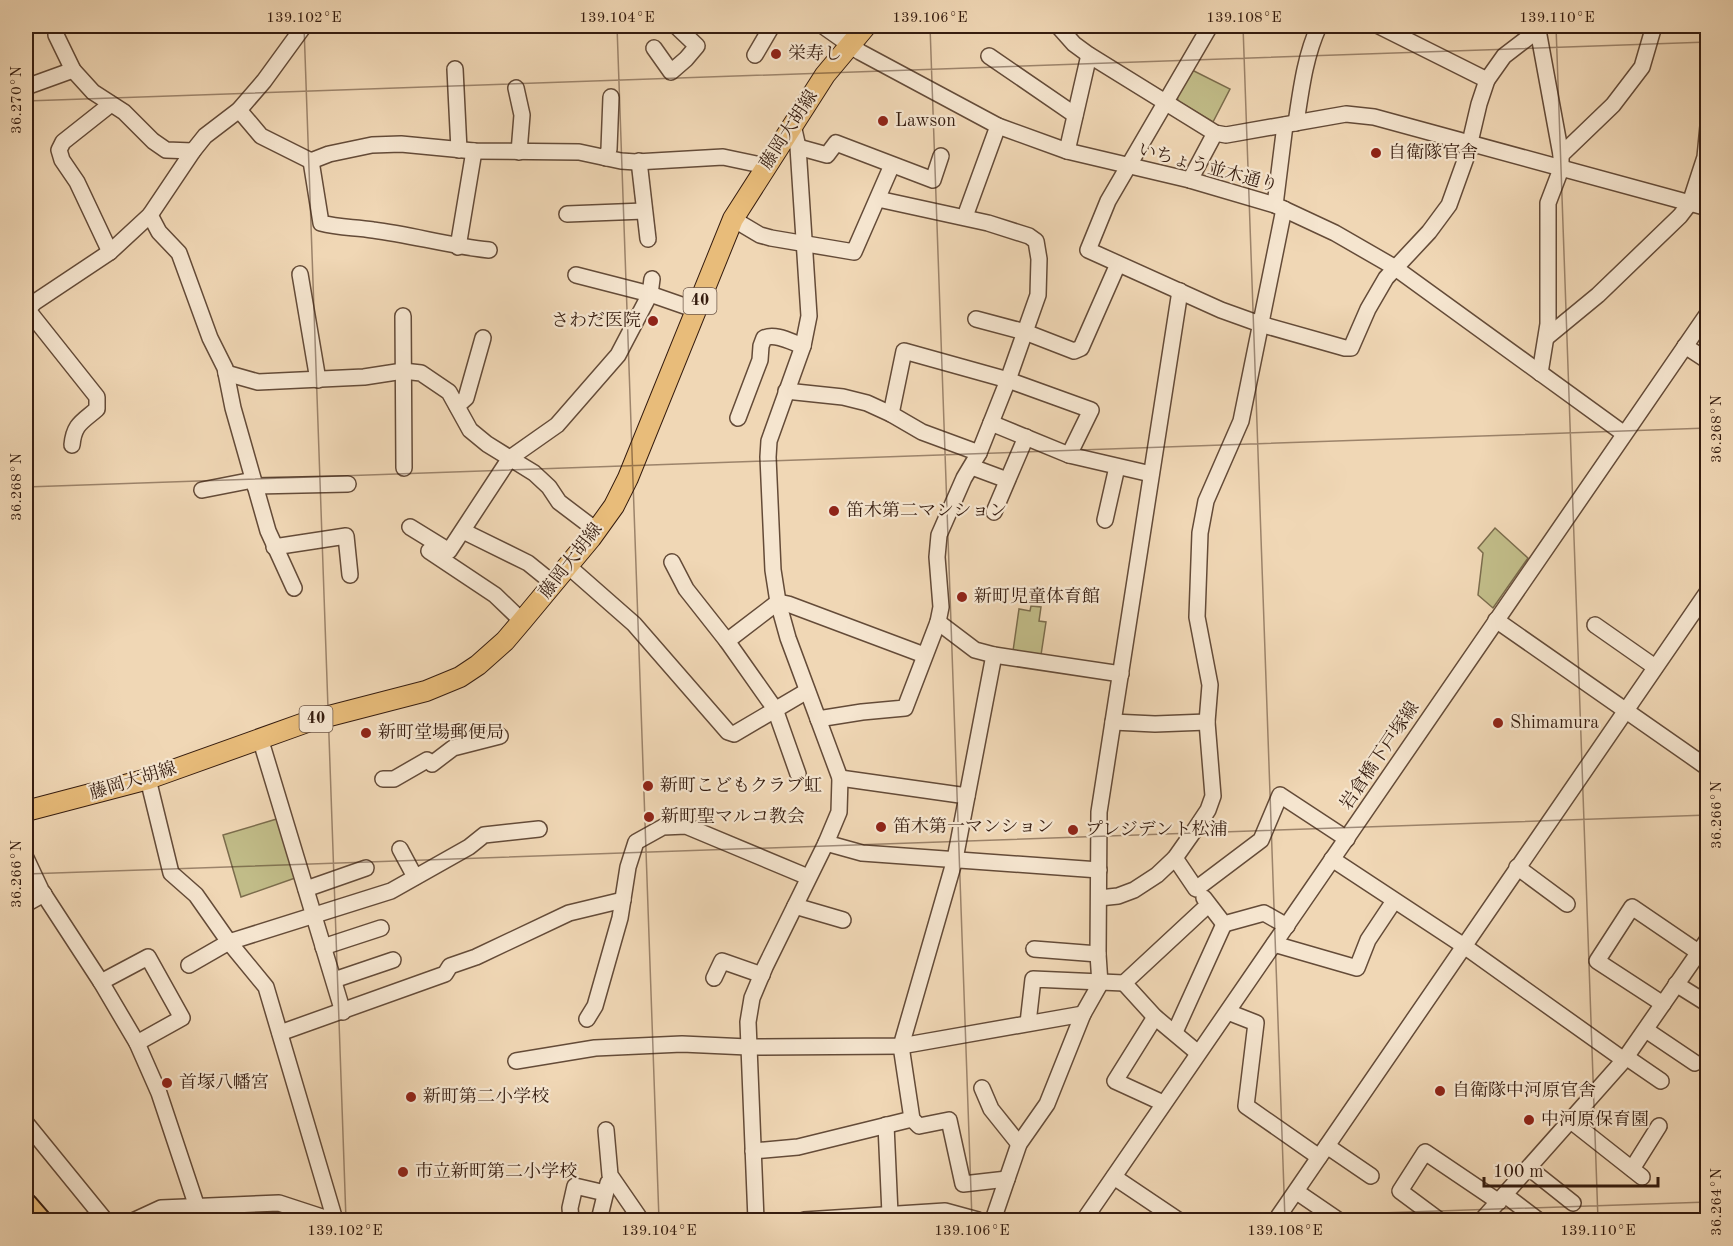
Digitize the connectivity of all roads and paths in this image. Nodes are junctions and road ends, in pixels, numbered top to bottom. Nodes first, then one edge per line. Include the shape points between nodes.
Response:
1 (56, 26) edge
2 (676, 26) edge
3 (772, 26) edge
4 (823, 26) edge
5 (866, 26) edge
6 (1058, 26) edge
7 (1210, 26) edge
8 (1320, 26) edge
9 (1379, 26) edge
10 (1654, 26) edge
11 (298, 27) edge
12 (1540, 28) edge
13 (848, 45) junction
14 (654, 48) dead end
15 (755, 55) dead end
16 (1089, 55) junction
17 (989, 56) dead end
18 (455, 69) dead end
19 (73, 70) junction
20 (1487, 80) junction
21 (26, 87) edge
22 (516, 88) dead end
23 (611, 97) dead end
24 (1166, 102) junction
25 (111, 104) junction
26 (239, 110) junction
27 (1075, 115) junction
28 (1291, 124) junction
29 (793, 125) junction
30 (998, 126) junction
31 (1707, 126) edge
32 (1215, 133) junction
33 (1470, 145) junction
34 (798, 147) junction
35 (193, 151) junction
36 (466, 151) junction
37 (1067, 151) junction
38 (519, 152) junction
39 (941, 156) dead end
40 (606, 158) junction
41 (311, 161) junction
42 (639, 162) junction
43 (1561, 162) junction
44 (892, 165) junction
45 (766, 166) junction
46 (1127, 167) junction
47 (1190, 180) junction
48 (878, 199) junction
49 (1690, 203) junction
50 (1279, 207) junction
51 (1707, 208) edge
52 (644, 211) junction
53 (967, 211) dead end
54 (567, 214) dead end
55 (150, 215) junction
56 (733, 219) junction
57 (648, 239) dead end
58 (805, 243) junction
59 (458, 247) junction
60 (489, 250) dead end
61 (110, 252) junction
62 (1118, 264) junction
63 (1394, 267) junction
64 (300, 274) dead end
65 (576, 275) dead end
66 (651, 287) junction
67 (1180, 291) junction
68 (26, 310) edge
69 (696, 310) junction
70 (1707, 313) edge
71 (403, 316) dead end
72 (976, 319) dead end
73 (1260, 324) junction
74 (1025, 332) junction
75 (1546, 337) junction
76 (483, 338) dead end
77 (803, 346) junction
78 (1685, 346) junction
79 (1707, 361) edge
80 (403, 371) junction
81 (1540, 373) junction
82 (226, 374) junction
83 (318, 380) junction
84 (1008, 380) junction
85 (786, 391) junction
86 (457, 406) junction
87 (891, 414) junction
88 (738, 418) dead end
89 (991, 423) junction
90 (1623, 433) junction
91 (1026, 437) junction
92 (72, 445) dead end
93 (1069, 455) junction
94 (510, 458) junction
95 (976, 460) junction
96 (1117, 467) junction
97 (404, 468) dead end
98 (1151, 474) junction
99 (1006, 480) junction
100 (254, 483) junction
101 (348, 484) dead end
102 (202, 490) dead end
103 (994, 512) dead end
104 (1105, 520) dead end
105 (410, 527) dead end
106 (596, 530) junction
107 (462, 531) junction
108 (274, 547) junction
109 (429, 551) dead end
110 (672, 562) dead end
111 (568, 566) junction
112 (350, 575) dead end
113 (554, 584) junction
114 (294, 588) dead end
115 (1707, 591) edge
116 (778, 602) junction
117 (1496, 620) junction
118 (522, 621) junction
119 (938, 622) junction
120 (1595, 625) dead end
121 (727, 641) junction
122 (924, 655) junction
123 (994, 655) junction
124 (1655, 667) junction
125 (1121, 674) junction
126 (807, 691) junction
127 (776, 709) junction
128 (1625, 710) junction
129 (818, 719) junction
130 (1113, 722) junction
131 (1207, 722) junction
132 (500, 736) dead end
133 (260, 738) junction
134 (1707, 768) edge
135 (798, 774) dead end
136 (840, 778) junction
137 (148, 779) junction
138 (383, 779) dead end
139 (966, 796) junction
140 (26, 811) edge
141 (538, 829) dead end
142 (1347, 839) junction
143 (826, 843) junction
144 (400, 849) dead end
145 (26, 858) edge
146 (1174, 858) junction
147 (955, 859) junction
148 (1332, 859) junction
149 (1517, 867) junction
150 (366, 868) dead end
151 (1099, 870) junction
152 (415, 877) junction
153 (808, 877) junction
154 (306, 889) junction
155 (1196, 889) junction
156 (44, 894) junction
157 (1099, 898) junction
158 (623, 900) junction
159 (1394, 901) junction
160 (26, 904) edge
161 (1567, 904) dead end
162 (1208, 905) junction
163 (795, 906) junction
164 (313, 915) junction
165 (843, 920) dead end
166 (1224, 924) junction
167 (1287, 926) junction
168 (381, 928) dead end
169 (1707, 939) edge
170 (229, 942) junction
171 (1275, 944) junction
172 (1464, 946) junction
173 (323, 947) junction
174 (1035, 949) dead end
175 (1698, 952) junction
176 (1098, 954) junction
177 (393, 960) dead end
178 (189, 965) dead end
179 (762, 975) junction
180 (714, 978) dead end
181 (334, 980) junction
182 (101, 982) junction
183 (1124, 983) junction
184 (1100, 984) junction
185 (1676, 984) junction
186 (1663, 1004) junction
187 (1707, 1004) edge
188 (343, 1012) junction
189 (1228, 1012) junction
190 (1083, 1014) junction
191 (1155, 1017) junction
192 (587, 1019) dead end
193 (1028, 1023) junction
194 (1646, 1030) junction
195 (1175, 1032) junction
196 (280, 1033) junction
197 (137, 1043) junction
198 (901, 1046) junction
199 (748, 1047) junction
200 (1198, 1053) junction
201 (1625, 1058) junction
202 (516, 1061) dead end
203 (1695, 1063) dead end
204 (1661, 1081) dead end
205 (982, 1088) dead end
206 (1163, 1103) junction
207 (912, 1119) junction
208 (1571, 1121) junction
209 (26, 1123) edge
210 (886, 1125) junction
211 (1659, 1126) dead end
212 (606, 1130) dead end
213 (1019, 1143) junction
214 (753, 1151) junction
215 (1323, 1151) junction
216 (1529, 1168) junction
217 (610, 1175) junction
218 (1371, 1176) dead end
219 (1114, 1177) junction
220 (1007, 1179) junction
221 (1297, 1192) junction
222 (605, 1193) junction
223 (1502, 1198) junction
224 (1573, 1203) dead end
225 (26, 1205) edge
226 (197, 1207) junction
227 (298, 1215) edge
228 (880, 1217) edge
229 (39, 1221) edge
230 (105, 1221) edge
231 (135, 1221) edge
232 (333, 1221) edge
233 (571, 1221) edge
234 (599, 1221) edge
235 (641, 1221) edge
236 (756, 1221) edge
237 (804, 1221) edge
238 (978, 1221) edge
239 (993, 1221) edge
240 (1084, 1221) edge
241 (1178, 1221) edge
242 (1276, 1221) edge
243 (1338, 1221) edge
244 (1439, 1221) edge
245 (1482, 1221) edge
246 (1538, 1221) edge

1 - 19 street via 56,36
2 - 14 street via 697,46 686,60 671,72
3 - 15 street
4 - 13 street, いちょう並木通り
5 - 13 main road, 藤岡大胡線 / 40
6 - 16 street
7 - 24 street
8 - 28 street
9 - 20 street
10 - 43 street via 1642,67
11 - 26 street via 264,81
12 - 20 street via 1504,56
12 - 43 street
13 - 29 main road, 藤岡大胡線 / 40
13 - 30 street, いちょう並木通り
16 - 24 street
16 - 27 street
17 - 27 street
18 - 36 street
19 - 21 street
19 - 25 street via 93,92
20 - 33 street
22 - 38 street via 522,116
23 - 40 street
24 - 32 street
24 - 46 street
25 - 35 street via 166,150
25 - 61 street via 63,142 59,150
26 - 35 street via 205,136
26 - 41 street via 261,136
27 - 37 street
28 - 32 street via 1226,135
28 - 33 street via 1347,114 1374,117
28 - 50 street
29 - 34 street
29 - 45 main road, 藤岡大胡線 / 40
30 - 37 street, いちょう並木通り
30 - 53 street
31 - 49 street via 1705,157
32 - 47 street
33 - 43 street
33 - 63 street via 1449,205
34 - 44 street via 827,155 836,143
34 - 58 street
35 - 55 street
36 - 38 street
36 - 41 street via 372,145
36 - 59 street
37 - 46 street, いちょう並木通り
38 - 40 street via 579,152
39 - 44 street via 933,180
40 - 42 street
41 - 59 street via 321,224 372,229
42 - 45 street via 723,157
42 - 52 street
43 - 49 street
43 - 75 street via 1548,203
44 - 48 street
45 - 56 main road, 藤岡大胡線 / 40
46 - 47 street, いちょう並木通り
46 - 62 street via 1088,250
47 - 50 street, いちょう並木通り
48 - 58 street via 854,252
48 - 74 street via 988,223 1036,241 1038,295
49 - 51 street
49 - 75 street via 1598,295
50 - 63 street, いちょう並木通り
50 - 73 street
52 - 54 street
52 - 57 street
55 - 61 street
55 - 82 street via 159,232 179,253
56 - 58 street via 760,235
56 - 69 main road, 藤岡大胡線 / 40
58 - 77 street via 809,316
59 - 60 street
61 - 68 street
62 - 67 street
62 - 74 street via 1081,348 1074,351
63 - 73 street via 1368,309 1351,348
63 - 81 street, いちょう並木通り
64 - 83 street
65 - 66 street
66 - 69 street
66 - 94 street via 618,355 600,378 557,425
67 - 73 street
67 - 98 street
68 - 92 street via 97,397 97,409 78,423
69 - 106 main road, 藤岡大胡線 / 40 via 628,478
70 - 78 street, 岩倉橋下戸塚線
71 - 80 street
72 - 74 street
73 - 131 street via 1242,421 1206,501 1200,533 1197,617 1210,685
74 - 84 street
75 - 81 street
76 - 86 street via 466,398
77 - 85 street
77 - 88 street via 777,336 764,338
78 - 79 street
78 - 90 street, 岩倉橋下戸塚線
80 - 83 street
80 - 86 street via 433,381 449,392
80 - 97 street
81 - 90 street, いちょう並木通り
82 - 83 street via 258,382
82 - 100 street
84 - 87 street via 903,351
84 - 89 street
84 - 93 street via 1091,410
85 - 87 street via 843,397
85 - 116 street via 769,441 768,457
86 - 94 street via 470,430
87 - 95 street
89 - 91 street
89 - 95 street
90 - 117 street, 岩倉橋下戸塚線
91 - 93 street
91 - 99 street
93 - 96 street
94 - 106 street via 534,473 559,502
94 - 107 street
95 - 99 street
95 - 119 street via 939,535
96 - 98 street
96 - 104 street
98 - 125 street
99 - 103 street
100 - 101 street
100 - 102 street
100 - 108 street
105 - 107 street via 449,552
106 - 111 main road, 藤岡大胡線 / 40
107 - 113 street via 528,563
108 - 112 street via 346,536
108 - 114 street
109 - 118 street via 495,595
110 - 121 street via 686,589
111 - 113 main road, 藤岡大胡線 / 40
111 - 127 street via 634,624 728,732 734,734
113 - 118 main road, 藤岡大胡線 / 40
115 - 124 street
116 - 121 street
116 - 122 street
116 - 126 street
117 - 128 street
117 - 142 street, 岩倉橋下戸塚線
118 - 133 main road, 藤岡大胡線 / 40 via 478,665 451,681
119 - 122 street
119 - 123 street via 975,650
120 - 124 street
121 - 127 street
122 - 129 street via 905,708
123 - 125 street
123 - 139 street
124 - 128 street
125 - 130 street
126 - 127 street
126 - 129 street
127 - 135 street
128 - 134 street
128 - 149 street
129 - 136 street
130 - 131 street
130 - 151 street via 1099,812
131 - 146 street via 1213,796 1208,810
132 - 138 street via 453,748 394,779
133 - 137 main road, 藤岡大胡線 / 40
133 - 154 street
136 - 139 street
136 - 143 street via 839,812
137 - 140 main road, 藤岡大胡線 / 40
137 - 170 street via 171,873 196,895
139 - 147 street
141 - 152 street via 484,835
142 - 148 street, 岩倉橋下戸塚線
142 - 155 street via 1280,795 1261,840
143 - 147 street via 862,853
143 - 153 street
144 - 152 street
145 - 156 street
146 - 155 street
146 - 157 street via 1134,891
147 - 151 street
147 - 198 street
148 - 159 street
148 - 167 street, 岩倉橋下戸塚線
149 - 161 street
149 - 172 street
150 - 154 street
151 - 157 street
152 - 164 street via 391,891
153 - 158 street via 686,826 663,827 636,842
153 - 163 street
154 - 164 street
155 - 162 street
156 - 160 street
156 - 182 street
157 - 176 street
158 - 188 street via 569,913 450,966 445,974
158 - 192 street via 595,1006
159 - 171 street via 1368,939 1357,968
159 - 172 street
162 - 166 street
162 - 183 street
163 - 165 street
163 - 179 street
164 - 170 street
164 - 173 street
166 - 167 street via 1263,913
166 - 195 street
167 - 171 street, 岩倉橋下戸塚線
168 - 173 street
169 - 175 street
170 - 178 street
170 - 196 street via 266,987
171 - 189 street, 岩倉橋下戸塚線
172 - 201 street
172 - 215 street
173 - 181 street
174 - 176 street
175 - 185 street
175 - 186 street via 1632,906 1597,961
176 - 184 street
177 - 181 street
179 - 180 street via 722,961
179 - 199 street via 749,1014
181 - 188 street
182 - 197 street
182 - 197 street via 148,957 182,1018
183 - 184 street
183 - 191 street
184 - 190 street
184 - 193 street via 1033,980
185 - 186 street
185 - 187 street
186 - 194 street
188 - 196 street
189 - 200 street, 岩倉橋下戸塚線
189 - 215 street via 1256,1023 1246,1106
190 - 193 street
190 - 213 street via 1047,1104
191 - 195 street
191 - 206 street via 1114,1081
193 - 198 street
194 - 201 street
194 - 203 street
195 - 200 street
196 - 232 street
197 - 226 street via 159,1093
198 - 199 street
198 - 207 street
199 - 202 street via 682,1044 595,1048
199 - 214 street
200 - 206 street, 岩倉橋下戸塚線
201 - 204 street
201 - 208 street
205 - 213 street via 991,1110
206 - 219 street, 岩倉橋下戸塚線
207 - 210 street
207 - 220 street via 920,1126 949,1120 963,1184
208 - 211 street via 1637,1173
208 - 216 street
209 - 230 street
210 - 214 street via 798,1147
210 - 228 street
212 - 217 street
213 - 220 street
214 - 236 street
215 - 218 street
215 - 221 street
216 - 223 street
216 - 224 street
217 - 222 street
217 - 235 street
219 - 240 street, 岩倉橋下戸塚線
219 - 241 street
220 - 239 street
221 - 242 street
221 - 243 street
222 - 233 street via 575,1186
222 - 234 street
223 - 244 street via 1425,1152 1400,1191
223 - 245 street
223 - 246 street
225 - 229 highway
226 - 227 street via 279,1203
226 - 231 street via 161,1208
227 - 232 street
228 - 237 street
228 - 238 street via 945,1211

